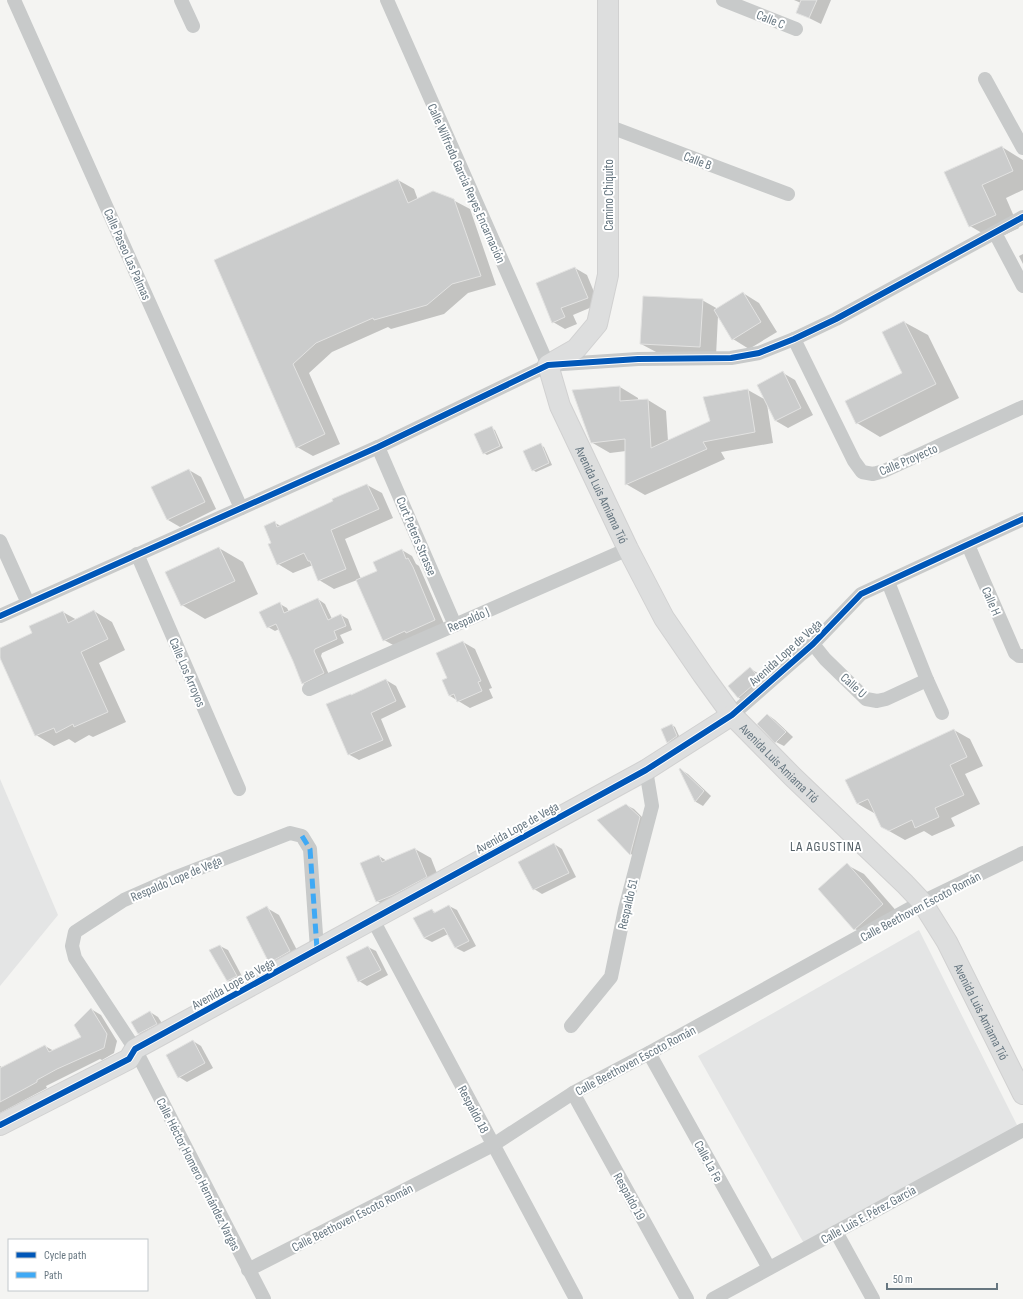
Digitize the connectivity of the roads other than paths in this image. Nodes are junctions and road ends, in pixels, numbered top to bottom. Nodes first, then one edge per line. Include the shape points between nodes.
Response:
1 (14, 0) edge
2 (181, 0) edge
3 (386, 0) edge
4 (608, 0) edge
5 (723, 0) edge
6 (193, 26) dead end
7 (796, 29) dead end
8 (986, 79) dead end
9 (608, 126) junction
10 (1023, 148) edge
11 (788, 194) dead end
12 (1023, 217) edge
13 (995, 233) junction
14 (1023, 286) edge
15 (794, 339) junction
16 (548, 365) junction
17 (1023, 407) edge
18 (378, 447) junction
19 (241, 508) junction
20 (1023, 519) edge
21 (0, 541) edge
22 (968, 544) junction
23 (628, 549) junction
24 (137, 554) junction
25 (888, 582) junction
26 (28, 603) junction
27 (0, 616) edge
28 (455, 625) junction
29 (813, 644) junction
30 (1021, 656) edge
31 (926, 680) junction
32 (309, 689) dead end
33 (942, 713) dead end
34 (732, 715) junction
35 (646, 770) junction
36 (239, 789) dead end
37 (1023, 853) edge
38 (922, 902) junction
39 (372, 918) junction
40 (317, 948) junction
41 (571, 1026) dead end
42 (135, 1049) junction
43 (648, 1054) junction
44 (573, 1093) junction
45 (1023, 1094) edge
46 (0, 1112) edge
47 (0, 1125) edge
48 (1023, 1130) edge
49 (493, 1145) junction
50 (836, 1232) junction
51 (769, 1268) junction
52 (248, 1270) junction
53 (264, 1299) edge
54 (576, 1299) edge
55 (687, 1299) edge
56 (713, 1299) edge
57 (872, 1299) edge

1 - 19 street, Calle Paseo Las Palmas
2 - 6 street
3 - 16 street, Calle Wilfredo García Reyes Encarnación
4 - 9 main road, Camino Chiquito
5 - 7 street, Calle C
8 - 10 street
9 - 11 street, Calle B
9 - 16 main road, Camino Chiquito via 608,275 597,324 576,349
12 - 13 street
13 - 14 street
13 - 15 street
15 - 16 street via 759,353 731,358 638,359
15 - 17 street, Calle Proyecto via 862,472 873,474 884,471
16 - 18 street
16 - 23 main road, Avenida Luis Amiama Tió via 560,406
18 - 19 street
18 - 28 street, Curt Peters Strasse
19 - 24 street
20 - 22 street, Avenida Lope de Vega
21 - 26 street
22 - 25 street, Avenida Lope de Vega
22 - 30 street, Calle H via 1015,653
23 - 28 street, Respaldo J
23 - 34 main road, Avenida Luis Amiama Tió via 664,618
24 - 26 street
24 - 36 street, Calle Los Arroyos
25 - 29 street, Avenida Lope de Vega via 862,594
25 - 31 street
26 - 27 street
28 - 32 street, Respaldo J
29 - 31 street, Calle U via 866,699 886,699
29 - 34 street, Avenida Lope de Vega
31 - 33 street
34 - 35 main road, Avenida Lope de Vega
34 - 38 main road, Avenida Luis Amiama Tió
35 - 39 main road, Avenida Lope de Vega
35 - 41 street, Respaldo 51 via 652,806 625,909 611,977
37 - 38 street, Calle Beethoven Escoto Román
38 - 43 street, Calle Beethoven Escoto Román
38 - 45 main road, Avenida Luis Amiama Tió via 947,942
39 - 40 main road, Avenida Lope de Vega
39 - 49 street, Respaldo 18
40 - 42 main road, Avenida Lope de Vega
40 - 42 street, Respaldo Lope de Vega via 310,849 302,836 290,833 124,900 75,932 72,946 75,958
42 - 46 main road, Avenida Lope de Vega via 122,1048
42 - 47 main road, Avenida Lope de Vega via 129,1059
42 - 52 street, Calle Héctor Homero Hernández Vargas
43 - 44 street, Calle Beethoven Escoto Román
43 - 51 street, Calle La Fe
44 - 49 street, Calle Beethoven Escoto Román
44 - 55 street, Respaldo 19
48 - 50 street, Calle Luis E. Pérez García
49 - 52 street, Calle Beethoven Escoto Román
49 - 54 street, Respaldo 18
50 - 51 street, Calle Luis E. Pérez García
50 - 57 street
51 - 56 street, Calle Luis E. Pérez García
52 - 53 street, Calle Héctor Homero Hernández Vargas

